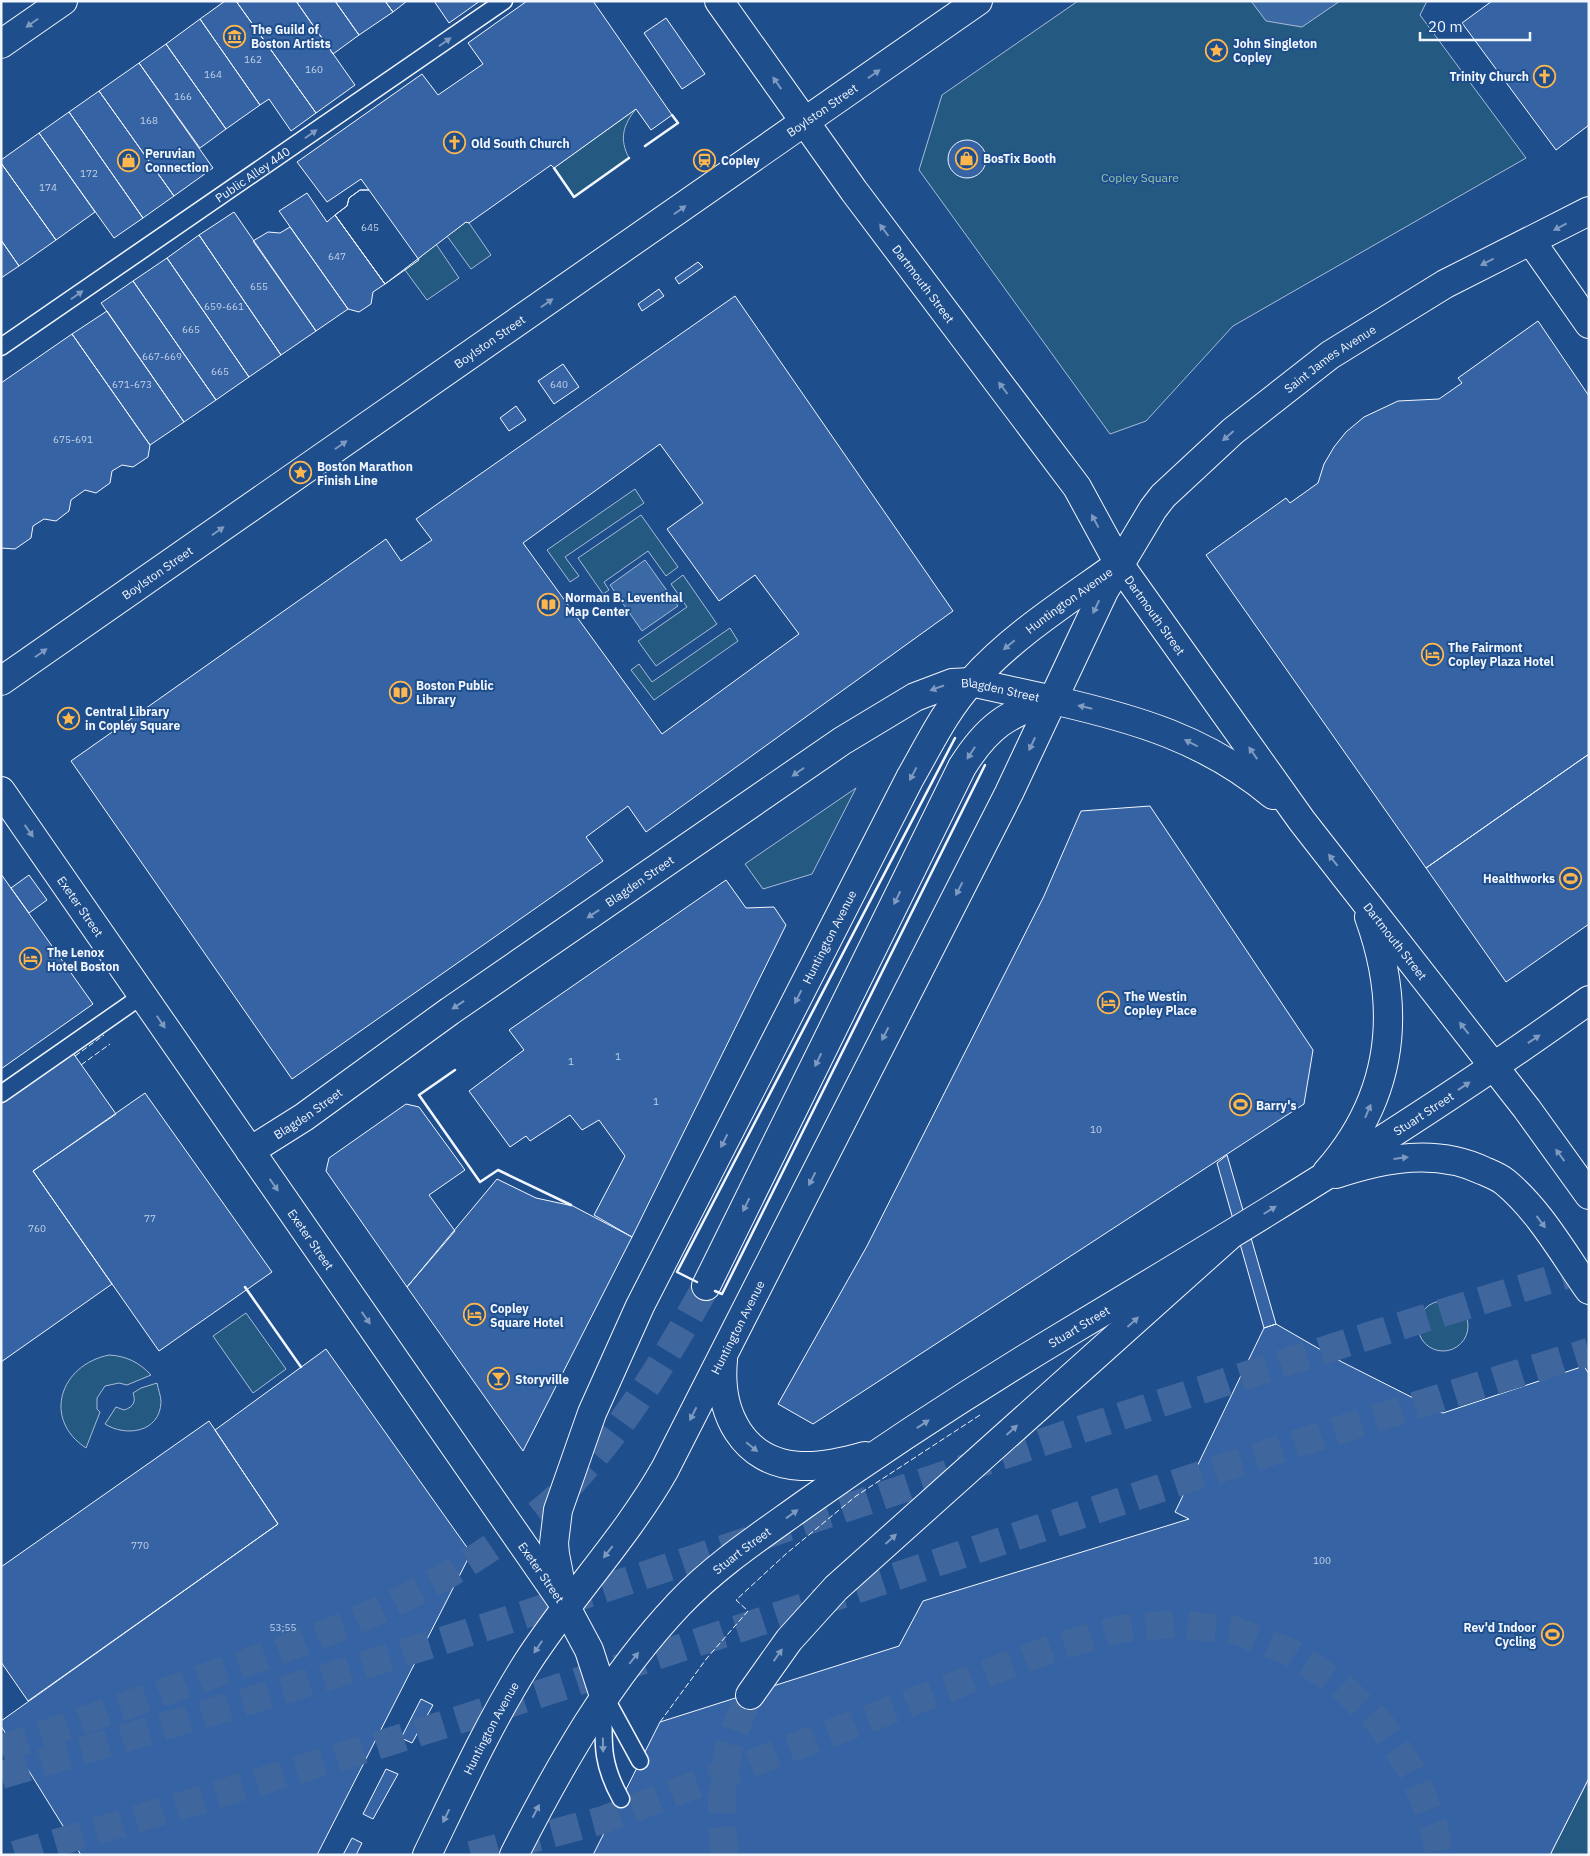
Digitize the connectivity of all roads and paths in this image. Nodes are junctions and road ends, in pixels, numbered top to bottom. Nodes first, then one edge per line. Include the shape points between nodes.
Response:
1 (62, 1) edge
2 (504, 1) edge
3 (719, 1) edge
4 (978, 1) edge
5 (1, 44) edge
6 (806, 122) junction
7 (1589, 211) edge
8 (1531, 242) junction
9 (1589, 324) edge
10 (1, 347) edge
11 (1119, 564) junction
12 (1, 681) edge
13 (971, 682) junction
14 (1053, 700) junction
15 (1, 791) edge
16 (1302, 821) junction
17 (1363, 899) junction
18 (143, 995) junction
19 (1589, 1000) edge
20 (1494, 1066) junction
21 (1, 1094) edge
22 (250, 1151) junction
23 (1321, 1179) junction
24 (1589, 1195) edge
25 (1229, 1236) junction
26 (706, 1286) tunnel mouth
27 (1589, 1290) edge
28 (724, 1355) junction
29 (883, 1451) junction
30 (566, 1607) junction
31 (750, 1695) tunnel mouth
32 (604, 1696) junction
33 (640, 1761) dead end
34 (621, 1799) dead end
35 (427, 1855) edge
36 (514, 1855) edge

1 -> 5 main road
10 -> 2 lane, Public Alley 440
6 -> 3 main road, Dartmouth Street
6 -> 4 main road, Boylston Street
11 -> 6 main road, Dartmouth Street via 1077,487 854,191
12 -> 6 main road, Boylston Street
7 -> 8 main road, Saint James Avenue
8 - 9 main road
8 -> 11 main road, Saint James Avenue via 1471,270 1387,318 1330,355 1265,404 1163,496
11 -> 13 main road, Huntington Avenue via 1013,642
11 -> 14 main road, Huntington Avenue
16 -> 11 main road, Dartmouth Street
13 - 14 main road, Blagden Street
13 -> 22 main road, Blagden Street via 952,683 915,697 872,721 450,1011 304,1117
13 -> 30 main road, Huntington Avenue via 910,778 632,1322 602,1388 575,1456 556,1520 555,1554
16 -> 14 main road, Blagden Street via 1243,772 1183,739 1131,719
14 -> 26 main road via 1028,707 991,728 962,767
14 -> 28 main road, Huntington Avenue
15 -> 18 main road, Exeter Street
17 -> 16 main road, Dartmouth Street
20 -> 17 main road, Dartmouth Street
23 -> 17 main road via 1348,1148 1364,1122 1385,1064 1389,1035 1385,970
18 - 21 lane
18 -> 22 main road, Exeter Street
20 -> 19 main road, Stuart Street
23 -> 20 main road, Stuart Street
24 -> 20 main road, Dartmouth Street
22 -> 30 main road, Exeter Street
25 -> 23 main road, Stuart Street
23 -> 27 main road via 1375,1161 1411,1157 1470,1164 1503,1180 1527,1204
29 -> 25 main road, Stuart Street via 990,1380
31 -> 25 main road via 789,1640 836,1588
28 -> 29 main road via 722,1390 726,1410 738,1432 758,1452 784,1464 815,1466
28 -> 30 main road, Huntington Avenue via 648,1498
32 -> 29 main road, Stuart Street via 660,1626 703,1581
30 - 32 main road, Exeter Street via 589,1650
30 -> 35 main road, Huntington Avenue via 526,1665 465,1776
32 - 33 lane
32 -> 34 lane via 604,1758 606,1770
36 -> 32 main road via 558,1771

